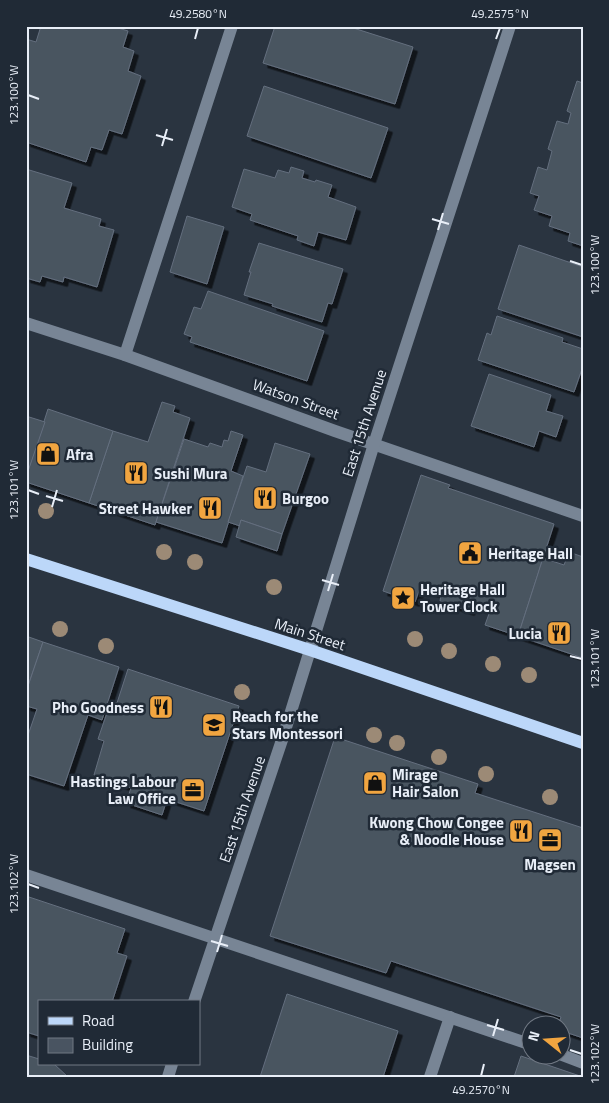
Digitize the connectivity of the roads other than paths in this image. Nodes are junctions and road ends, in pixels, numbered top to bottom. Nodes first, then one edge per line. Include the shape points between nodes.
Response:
1 (232, 26) edge
2 (510, 26) edge
3 (26, 322) edge
4 (125, 355) junction
5 (374, 444) junction
6 (583, 516) edge
7 (26, 558) edge
8 (310, 650) junction
9 (583, 743) edge
10 (26, 875) edge
11 (216, 938) junction
12 (195, 1000) edge
13 (450, 1018) junction
14 (522, 1042) edge
15 (430, 1077) edge

1 - 4 street
2 - 5 street, East 15th Avenue
3 - 4 street, Watson Street
4 - 5 street, Watson Street
5 - 6 street, Watson Street
5 - 8 street, East 15th Avenue
7 - 8 main road, Main Street
8 - 9 main road, Main Street
8 - 11 street, East 15th Avenue
10 - 11 street
11 - 12 street, East 15th Avenue
11 - 13 street
13 - 14 street
13 - 15 street

